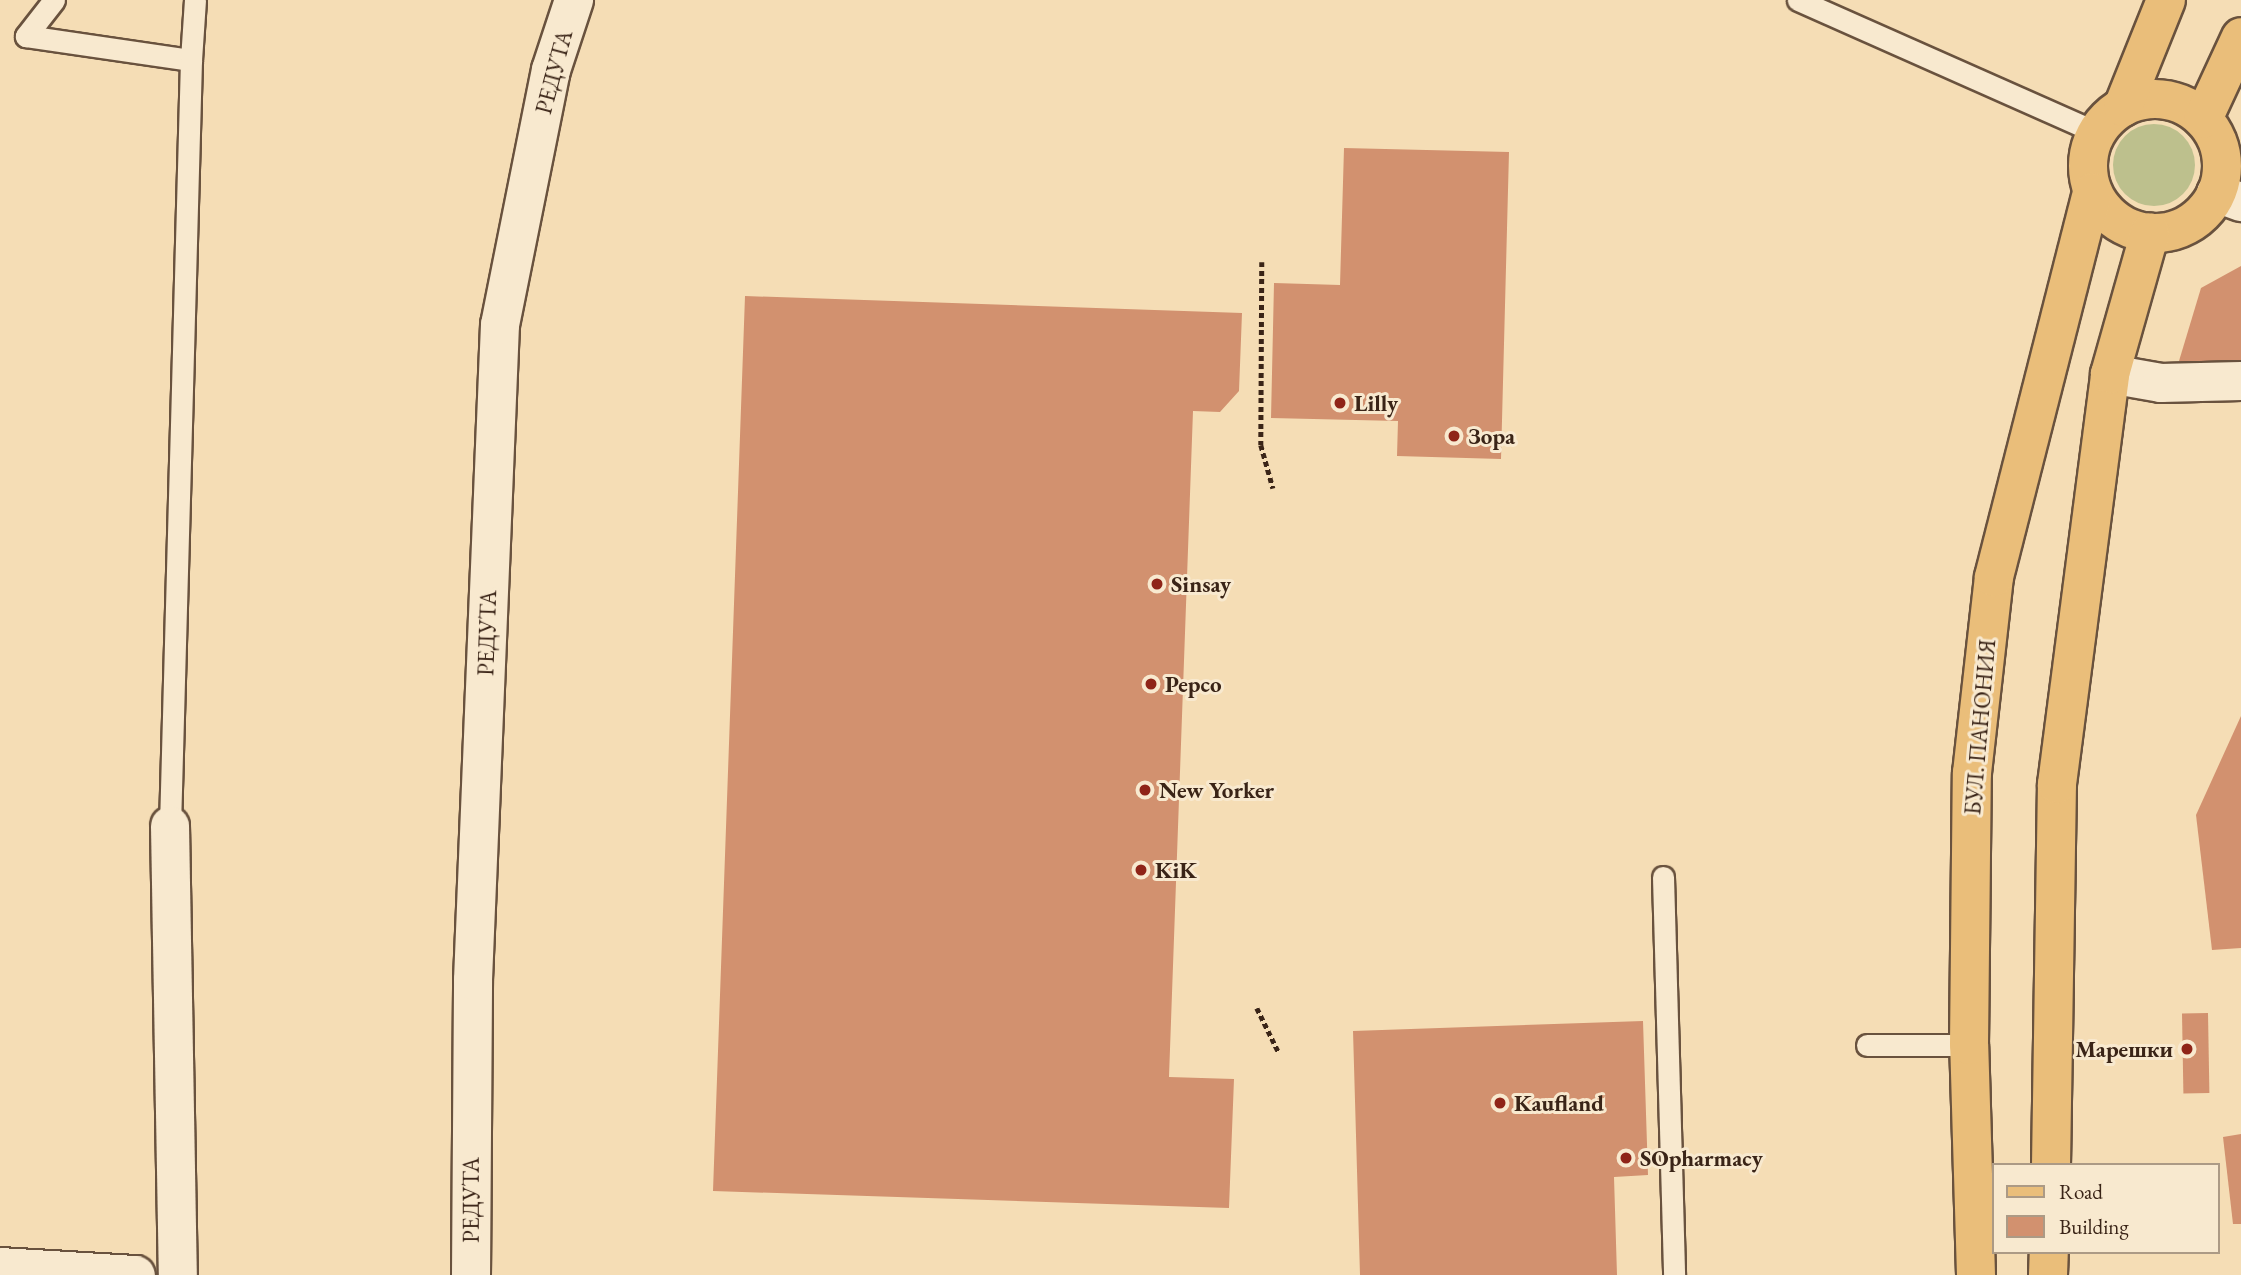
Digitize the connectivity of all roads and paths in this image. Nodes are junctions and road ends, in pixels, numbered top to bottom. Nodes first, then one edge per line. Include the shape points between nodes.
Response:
1 (54, 0) edge
2 (195, 0) edge
3 (574, 0) edge
4 (1798, 0) edge
5 (2166, 0) edge
6 (2241, 37) edge
7 (191, 61) junction
8 (2203, 119) junction
9 (2110, 120) junction
10 (2092, 192) junction
11 (2229, 197) edge
12 (2150, 233) junction
13 (1262, 262) dead end
14 (2110, 374) junction
15 (2241, 381) edge
16 (1273, 488) dead end
17 (170, 826) joint
18 (1663, 877) dead end
19 (1257, 1008) dead end
20 (1867, 1045) dead end
21 (1969, 1045) junction
22 (1279, 1053) dead end
23 (2051, 1163) edge
24 (2049, 1254) edge
25 (0, 1267) edge
26 (136, 1275) edge
27 (178, 1275) edge
28 (471, 1275) edge
29 (1674, 1275) edge
30 (1976, 1275) edge
31 (2049, 1275) edge

1 - 7 lane via 26,36
2 - 7 lane
3 - 28 street, РЕДУТА via 551,70 500,325 473,980
4 - 9 lane
5 - 9 main road
6 - 8 main road
7 - 17 lane
8 - 9 main road via 2165,100
8 - 11 main road via 2221,154
9 - 10 main road via 2088,172
10 - 12 main road via 2115,220
10 - 21 main road, БУЛ. ПАНОНИЯ via 1994,577 1972,773
11 - 12 main road via 2189,224
12 - 14 main road
13 - 16 path via 1261,445
14 - 15 street via 2161,383
14 - 23 main road via 2057,784
17 - 27 street
18 - 29 lane
19 - 22 path
20 - 21 lane
21 - 30 main road, БУЛ. ПАНОНИЯ
24 - 31 main road
25 - 26 street

